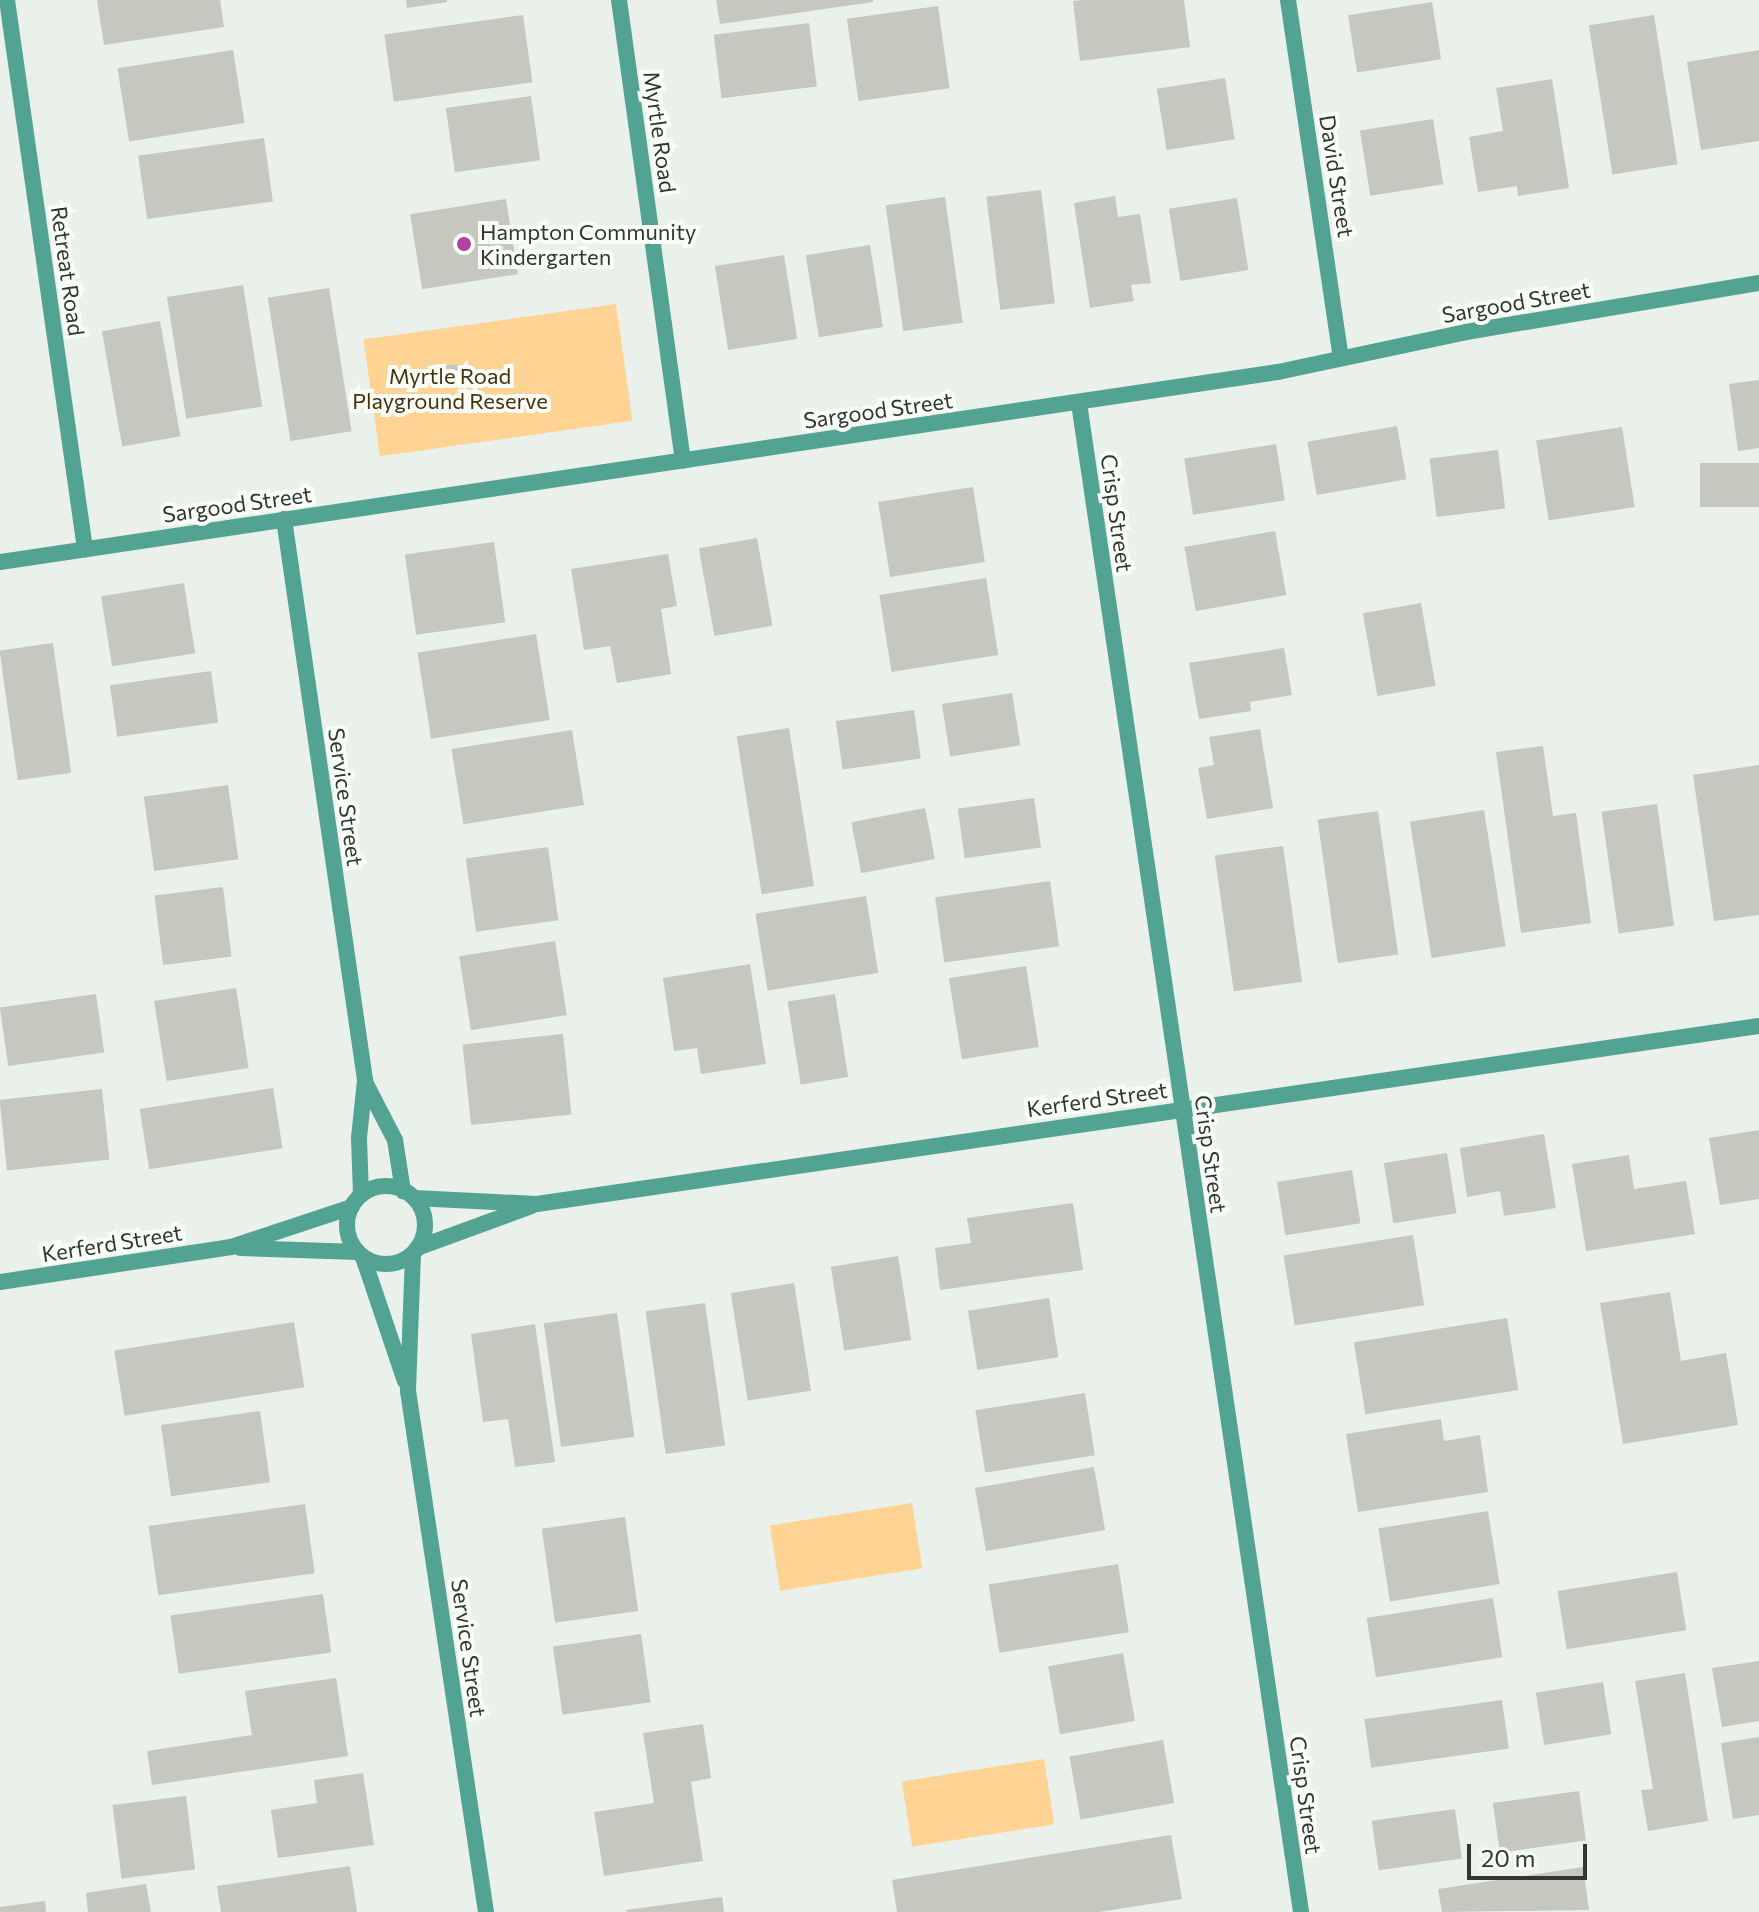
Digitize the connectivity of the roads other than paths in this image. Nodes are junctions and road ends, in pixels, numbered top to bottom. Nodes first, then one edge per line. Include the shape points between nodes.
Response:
1 (7, 0) edge
2 (619, 0) edge
3 (1288, 0) edge
4 (1759, 283) edge
5 (1341, 358) junction
6 (1079, 403) junction
7 (683, 461) junction
8 (284, 519) junction
9 (85, 549) junction
10 (0, 562) edge
11 (1759, 1026) edge
12 (365, 1080) junction
13 (1182, 1109) junction
14 (409, 1195) junction
15 (356, 1201) junction
16 (537, 1204) junction
17 (231, 1247) junction
18 (415, 1251) junction
19 (360, 1254) junction
20 (0, 1282) edge
21 (408, 1391) junction
22 (486, 1912) edge
23 (1301, 1912) edge

1 - 9 street, Retreat Road
2 - 7 street, Myrtle Road
3 - 5 street, David Street
4 - 5 street, Sargood Street
5 - 6 street, Sargood Street
6 - 7 street, Sargood Street
6 - 13 street, Crisp Street
7 - 8 street, Sargood Street
8 - 9 street, Sargood Street
8 - 12 street, Service Street
9 - 10 street, Sargood Street
11 - 13 street, Kerferd Street
12 - 14 street, Service Street via 395,1140
12 - 15 street, Service Street
13 - 16 street, Kerferd Street
13 - 23 street, Crisp Street
14 - 15 street via 382,1187
14 - 16 street, Kerferd Street
14 - 18 street via 424,1218
15 - 17 street, Kerferd Street
15 - 19 street via 347,1230
16 - 18 street, Kerferd Street
17 - 19 street, Kerferd Street
17 - 20 street, Kerferd Street
18 - 19 street via 394,1264
18 - 21 street, Service Street
19 - 21 street, Service Street
21 - 22 street, Service Street

